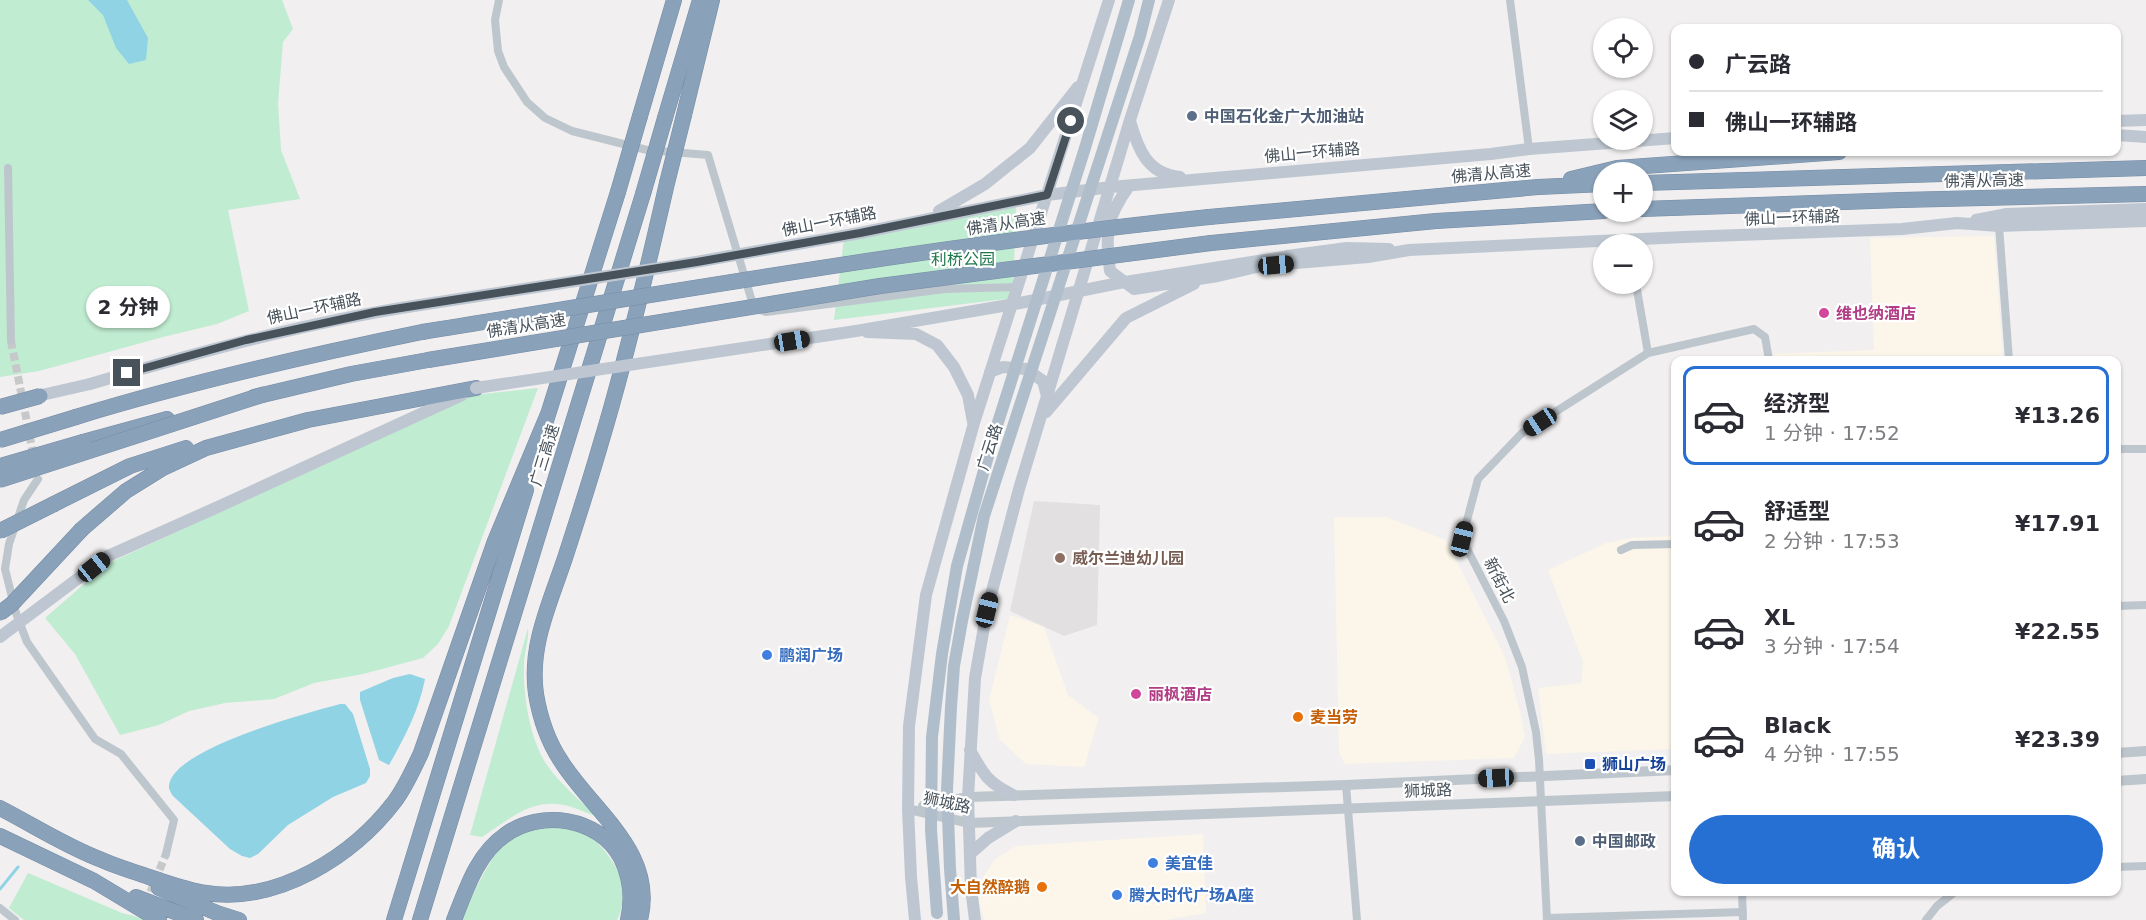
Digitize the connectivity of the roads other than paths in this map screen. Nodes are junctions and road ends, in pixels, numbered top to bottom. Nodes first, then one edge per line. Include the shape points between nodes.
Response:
1 (499, 0) edge
2 (674, 0) edge
3 (700, 0) edge
4 (712, 0) edge
5 (1109, 0) edge
6 (1129, 0) edge
7 (1149, 0) edge
8 (1169, 0) edge
9 (1510, 0) edge
10 (1084, 79) junction
11 (1130, 120) junction
12 (2146, 120) edge
13 (2121, 121) edge
14 (2121, 135) edge
15 (2145, 137) edge
16 (1671, 138) edge
17 (1529, 148) junction
18 (1784, 156) edge
19 (8, 168) dead end
20 (2142, 168) edge
21 (1199, 178) junction
22 (1653, 183) edge
23 (1593, 184) edge
24 (1129, 186) junction
25 (1111, 187) junction
26 (1538, 187) junction
27 (1047, 195) junction
28 (2144, 199) edge
29 (1653, 209) edge
30 (1593, 212) edge
31 (925, 219) junction
32 (2146, 221) edge
33 (1957, 223) junction
34 (1999, 226) junction
35 (1653, 241) edge
36 (1593, 244) edge
37 (1409, 250) junction
38 (1218, 276) junction
39 (1016, 287) junction
40 (1638, 294) edge
41 (856, 331) junction
42 (11, 341) tunnel mouth
43 (1648, 353) junction
44 (1768, 356) edge
45 (2009, 356) edge
46 (990, 372) junction
47 (476, 388) junction
48 (265, 394) junction
49 (40, 396) joint
50 (1048, 397) junction
51 (0, 406) edge
52 (548, 414) junction
53 (1040, 419) junction
54 (974, 423) junction
55 (0, 440) edge
56 (220, 443) junction
57 (2121, 449) edge
58 (2146, 449) edge
59 (0, 466) edge
60 (38, 479) dead end
61 (0, 480) edge
62 (0, 531) edge
63 (1671, 544) edge
64 (1621, 550) dead end
65 (2146, 604) edge
66 (2121, 606) edge
67 (0, 613) edge
68 (0, 637) edge
69 (970, 749) junction
70 (2146, 751) edge
71 (2121, 753) edge
72 (1671, 770) edge
73 (1539, 776) junction
74 (2146, 779) edge
75 (2121, 780) edge
76 (1346, 785) junction
77 (1013, 795) junction
78 (1671, 796) edge
79 (968, 797) junction
80 (1540, 801) junction
81 (0, 808) edge
82 (1347, 808) junction
83 (908, 809) junction
84 (1016, 821) junction
85 (969, 823) junction
86 (0, 836) edge
87 (166, 854) tunnel mouth
88 (970, 854) junction
89 (100, 860) junction
90 (2146, 866) edge
91 (2121, 867) edge
92 (94, 881) junction
93 (1742, 896) edge
94 (1950, 896) edge
95 (0, 908) edge
96 (938, 913) dead end
97 (1743, 916) edge
98 (1547, 919) edge
99 (15, 920) edge
100 (159, 920) edge
101 (196, 920) edge
102 (239, 920) edge
103 (394, 920) edge
104 (420, 920) edge
105 (454, 920) edge
106 (628, 920) edge
107 (640, 920) edge
108 (915, 920) edge
109 (954, 920) edge
110 (975, 920) edge
111 (1357, 920) edge
112 (1926, 920) edge

1 - 39 street via 495,20 504,67 527,102 545,118 572,131 647,150 708,155 754,308 766,312 945,289
2 - 52 highway, 广三高速, bridge
3 - 104 highway, 广三高速, bridge
4 - 107 highway, bridge via 627,348 601,444 539,636 534,676 539,711 551,744 572,778 619,833 638,866 643,896
5 - 10 main road, 广云路
6 - 96 main road, 广云路, bridge via 957,566 932,737 931,830
7 - 109 main road, 广云路, bridge via 984,516 972,571 954,666 948,752 947,830
8 - 11 main road
9 - 17 street
10 - 27 main road, 广云路
10 - 31 main road via 1030,148 985,184
11 - 21 main road via 1139,149 1153,166 1171,176
11 - 25 main road
12 - 13 main road
14 - 15 main road
16 - 17 main road, 佛山一环辅路
17 - 21 main road, 佛山一环辅路
18 - 26 highway via 1617,168
19 - 42 street
20 - 22 highway, 佛清从高速
21 - 24 main road, 佛山一环辅路
23 - 26 highway, 佛清从高速
24 - 25 main road, 佛山一环辅路
24 - 38 main road via 1114,207 1106,241 1110,271 1134,289
25 - 27 main road, 佛山一环辅路
25 - 50 main road
26 - 55 highway, 佛清从高速, bridge via 1095,229 836,264 422,333 290,360
27 - 31 main road, 佛山一环辅路
27 - 39 main road, 广云路
28 - 29 highway, 佛清从高速 via 1901,200
28 - 33 main road
30 - 48 highway, 佛清从高速, bridge via 1436,221 1210,243 933,278 419,362
31 - 49 main road, 佛山一环辅路, bridge via 663,268 364,314 255,338
32 - 34 main road, 佛山一环辅路
33 - 34 main road, 佛山一环辅路
33 - 35 main road, 佛山一环辅路
34 - 45 street
36 - 37 main road, 佛山一环辅路
37 - 38 main road, 佛山一环辅路 via 1368,258 1261,266
37 - 41 main road, bridge via 1347,248 1283,257
38 - 53 main road via 1126,318
39 - 46 main road, 广云路
40 - 43 street
41 - 47 main road, bridge
41 - 54 main road, bridge via 916,334 938,345 968,395
43 - 44 street, 新街北 via 1754,329 1765,337
43 - 73 street, 新街北 via 1522,433 1478,479 1472,499 1462,539 1504,621 1522,667 1536,732
46 - 50 main road via 1003,367 1026,369 1043,381
46 - 54 main road, 广云路
47 - 56 highway via 308,420
47 - 68 main road, bridge via 108,556
48 - 59 highway, 佛清从高速, bridge
48 - 61 highway, bridge
49 - 51 highway, bridge
50 - 53 main road
52 - 89 highway via 495,541 421,753 395,801 364,835 310,873 269,888 227,894 188,890
52 - 103 highway, 广三高速
53 - 69 main road via 987,610 975,678
54 - 83 main road, 广云路 via 926,595 909,726
56 - 62 highway, bridge via 149,459
56 - 67 highway, bridge via 145,479 104,509
57 - 58 street
60 - 87 street via 24,500 9,544 5,569 16,613 27,642 95,739 121,754 174,820
63 - 64 street via 1632,545
65 - 66 street
69 - 77 main road via 985,777
69 - 79 main road
70 - 71 street
72 - 73 street, 狮城路
73 - 76 street, 狮城路
73 - 80 street, 新街北
74 - 75 street
76 - 77 street, 狮城路
76 - 82 street
77 - 79 street, 狮城路
78 - 80 street, 狮城路
79 - 83 street, 狮城路
79 - 85 main road
80 - 82 street, 狮城路
80 - 98 street, 新街北
81 - 89 highway
82 - 84 street, 狮城路
82 - 111 street
83 - 85 street, 狮城路
83 - 108 main road, 广云路
84 - 85 street, 狮城路
84 - 88 main road
85 - 88 main road
86 - 92 highway
88 - 110 main road
89 - 102 highway via 180,899
90 - 91 street
92 - 100 highway
92 - 101 highway
93 - 97 street
94 - 112 street
95 - 99 street
97 - 98 street
105 - 106 highway via 479,862 491,848 519,826 554,819 584,825 620,856 631,886

